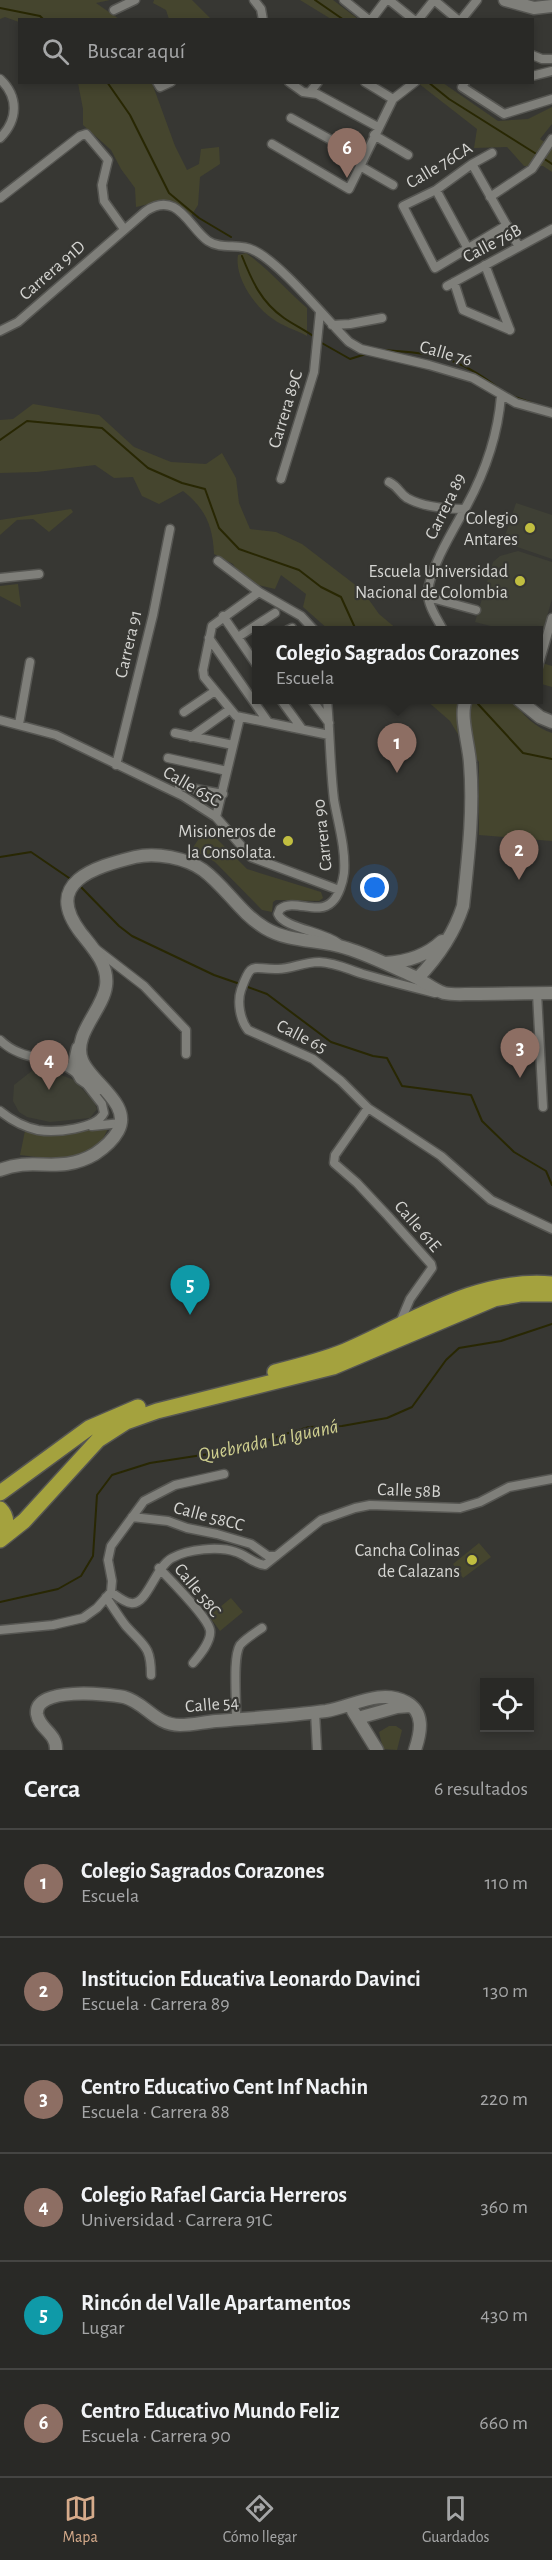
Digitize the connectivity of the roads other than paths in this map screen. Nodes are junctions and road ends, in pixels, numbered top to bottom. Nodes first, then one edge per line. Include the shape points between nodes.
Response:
1 (135, 0) edge
2 (254, 0) edge
3 (344, 0) edge
4 (388, 0) edge
5 (434, 0) edge
6 (477, 0) edge
7 (505, 0) edge
8 (552, 6) edge
9 (114, 10) dead end
10 (263, 18) edge
11 (367, 18) edge
12 (372, 18) edge
13 (413, 18) edge
14 (418, 18) edge
15 (457, 18) edge
16 (462, 18) edge
17 (534, 55) edge
18 (549, 59) edge
19 (552, 71) edge
20 (534, 76) edge
21 (0, 79) edge
22 (292, 84) edge
23 (316, 84) edge
24 (368, 84) edge
25 (412, 84) edge
26 (464, 85) edge
27 (310, 92) junction
28 (393, 99) junction
29 (552, 99) edge
30 (291, 118) dead end
31 (376, 131) junction
32 (0, 138) edge
33 (552, 139) edge
34 (272, 144) dead end
35 (492, 153) dead end
36 (408, 155) dead end
37 (362, 162) junction
38 (472, 164) junction
39 (393, 185) dead end
40 (436, 190) junction
41 (490, 197) junction
42 (0, 198) edge
43 (152, 207) joint
44 (507, 225) junction
45 (552, 229) edge
46 (124, 230) junction
47 (467, 247) junction
48 (519, 247) junction
49 (485, 265) junction
50 (435, 268) joint
51 (320, 312) junction
52 (382, 318) dead end
53 (332, 325) junction
54 (0, 331) edge
55 (501, 396) junction
56 (552, 413) edge
57 (281, 479) dead end
58 (389, 482) dead end
59 (465, 509) junction
60 (170, 529) dead end
61 (218, 561) dead end
62 (39, 574) dead end
63 (0, 578) edge
64 (259, 592) junction
65 (428, 597) junction
66 (476, 610) dead end
67 (275, 613) dead end
68 (223, 616) junction
69 (552, 618) edge
70 (255, 626) edge
71 (311, 626) edge
72 (441, 626) edge
73 (252, 628) edge
74 (238, 637) junction
75 (209, 638) junction
76 (543, 650) edge
77 (252, 655) edge
78 (30, 662) dead end
79 (215, 691) junction
80 (252, 699) edge
81 (255, 704) edge
82 (284, 704) edge
83 (316, 704) edge
84 (327, 704) edge
85 (465, 704) edge
86 (526, 704) edge
87 (229, 710) junction
88 (184, 712) dead end
89 (240, 717) junction
90 (0, 720) edge
91 (268, 722) junction
92 (552, 722) edge
93 (329, 723) junction
94 (19, 724) junction
95 (302, 729) junction
96 (175, 733) dead end
97 (329, 735) junction
98 (191, 737) junction
99 (233, 745) junction
100 (168, 758) dead end
101 (116, 765) junction
102 (227, 771) junction
103 (179, 786) dead end
104 (223, 794) junction
105 (216, 817) junction
106 (339, 890) junction
107 (454, 929) junction
108 (92, 946) junction
109 (343, 947) junction
110 (382, 963) junction
111 (418, 978) junction
112 (443, 993) junction
113 (537, 993) junction
114 (552, 993) edge
115 (83, 1036) junction
116 (0, 1040) edge
117 (78, 1048) junction
118 (186, 1054) dead end
119 (63, 1065) junction
120 (87, 1077) junction
121 (543, 1107) dead end
122 (368, 1108) junction
123 (0, 1111) edge
124 (121, 1123) junction
125 (76, 1128) junction
126 (0, 1170) edge
127 (552, 1229) edge
128 (552, 1284) edge
129 (552, 1294) edge
130 (410, 1299) junction
131 (427, 1312) junction
132 (399, 1325) junction
133 (224, 1474) dead end
134 (552, 1479) edge
135 (0, 1493) edge
136 (0, 1509) edge
137 (132, 1517) junction
138 (0, 1531) edge
139 (0, 1539) edge
140 (275, 1556) junction
141 (159, 1568) junction
142 (109, 1595) junction
143 (262, 1628) dead end
144 (0, 1630) edge
145 (193, 1663) dead end
146 (151, 1676) dead end
147 (350, 1705) junction
148 (411, 1706) junction
149 (315, 1712) junction
150 (358, 1718) junction
151 (236, 1720) junction
152 (56, 1750) edge
153 (317, 1750) edge
154 (377, 1750) edge
155 (415, 1750) edge

1 - 9 street
2 - 10 street
3 - 11 street
4 - 12 street
4 - 13 street
5 - 14 street
5 - 15 street
6 - 16 street
7 - 8 street via 534,8
17 - 18 street
19 - 20 street
21 - 32 street via 11,92 14,106 11,125
22 - 27 street, Calle 76CA
23 - 27 street
24 - 28 street
25 - 28 street
26 - 29 street via 504,114
27 - 31 street, Calle 76CA
28 - 31 street
30 - 37 street
31 - 36 street, Calle 76CA
31 - 37 street
33 - 41 street via 532,169
34 - 37 street via 349,189
35 - 38 street, Calle 76CA
37 - 39 street
38 - 40 street, Calle 76CA
38 - 41 street
40 - 47 street
40 - 50 street, Calle 76CA via 403,206
41 - 44 street
42 - 46 street via 86,134 108,162 102,185 104,201
43 - 46 street, Carrera 91D
43 - 51 street, Calle 76 via 165,205 182,212 214,244 255,250
44 - 47 street, Calle 76B
44 - 48 street
45 - 48 street, Calle 76B
46 - 54 street, Carrera 91D via 22,318
47 - 50 street, Calle 76B
48 - 49 street, Calle 76B
49 - 49 street, Calle 76B via 510,330 463,310 451,284
51 - 53 street, Calle 76
51 - 57 street, Carrera 89C via 315,372
52 - 53 street
53 - 55 street, Calle 76 via 361,349 473,378
55 - 56 street, Calle 76
55 - 59 street, Carrera 89 via 495,438
58 - 59 street via 410,499
59 - 65 street, Carrera 89 via 441,556
60 - 101 street, Carrera 91 via 138,684
61 - 64 street
62 - 63 street
64 - 68 street
64 - 71 street via 302,616
65 - 66 street
65 - 72 street
67 - 70 street
68 - 74 street
68 - 75 street via 213,624
69 - 76 street
73 - 74 street
74 - 77 street
75 - 79 street via 203,673
75 - 80 street
78 - 94 street
79 - 87 street
79 - 88 street
81 - 91 street
82 - 95 street
83 - 93 street
84 - 93 street, Carrera 90
85 - 107 street via 471,814 463,906
86 - 92 street
87 - 89 street
87 - 98 street
89 - 91 street
89 - 99 street
90 - 94 street, Calle 65C
91 - 95 street
93 - 97 street, Carrera 90
94 - 101 street, Calle 65C via 56,735
95 - 97 street
96 - 98 street
97 - 106 street, Carrera 90 via 344,862
98 - 99 street
99 - 102 street
100 - 102 street
101 - 105 street, Calle 65C via 183,796
102 - 104 street
103 - 104 street
104 - 105 street
105 - 106 street, Calle 65C via 251,857
106 - 109 street, Carrera 90 via 326,905 287,906 278,914 286,924 326,935
107 - 110 street via 420,956
107 - 111 street
108 - 109 street via 74,921 68,898 73,883 82,876 139,856 172,858 193,865 207,873 245,913 269,930 289,938
108 - 115 street via 105,970 106,988
108 - 118 street via 144,986 186,1030
109 - 110 street
110 - 111 street
111 - 112 street
112 - 113 street, Calle 65
112 - 122 street, Calle 65 via 359,973 340,964 318,962 277,969 256,967 246,976 239,1003 248,1029 313,1059
113 - 114 street, Calle 65
113 - 121 street
115 - 117 street
115 - 120 street via 80,1056
116 - 119 street via 29,1058
117 - 119 street
117 - 120 street via 73,1062
119 - 120 street
120 - 124 street via 118,1108
120 - 125 street via 104,1113 98,1121
122 - 127 street, Calle 65 via 441,1156 490,1200
122 - 130 street, Calle 61E via 335,1155 334,1163 431,1264 429,1276
123 - 125 street via 18,1124 38,1130
124 - 125 street
124 - 126 street via 108,1144 77,1163 22,1164
128 - 131 highway via 504,1285
129 - 139 highway via 495,1299 333,1367 126,1422 98,1440 24,1521
130 - 131 street via 416,1310
130 - 132 street
131 - 132 highway
132 - 135 highway via 328,1358 115,1416 89,1428
133 - 137 street via 159,1491 144,1501
134 - 140 street, Calle 58B via 509,1487 460,1508 356,1508 321,1520
136 - 138 highway via 7,1521
137 - 140 street, Calle 58CC via 168,1521 217,1534
137 - 142 street via 111,1546
140 - 141 street, Calle 58C via 268,1564 259,1565 233,1551 204,1550 172,1557
141 - 142 street, Calle 58C via 138,1603
141 - 145 street, Calle 58C via 200,1613 210,1630 209,1639
142 - 144 street via 83,1618
142 - 146 street via 125,1625 148,1648
143 - 151 street via 238,1650
147 - 148 street, Calle 54 via 386,1697
147 - 149 street, Calle 54
147 - 150 street
148 - 150 street
148 - 155 street via 421,1724
149 - 151 street, Calle 54
149 - 153 street
150 - 154 street
151 - 152 street, Calle 54 via 173,1724 155,1719 124,1697 60,1695 44,1700 37,1710 40,1722 55,1739

